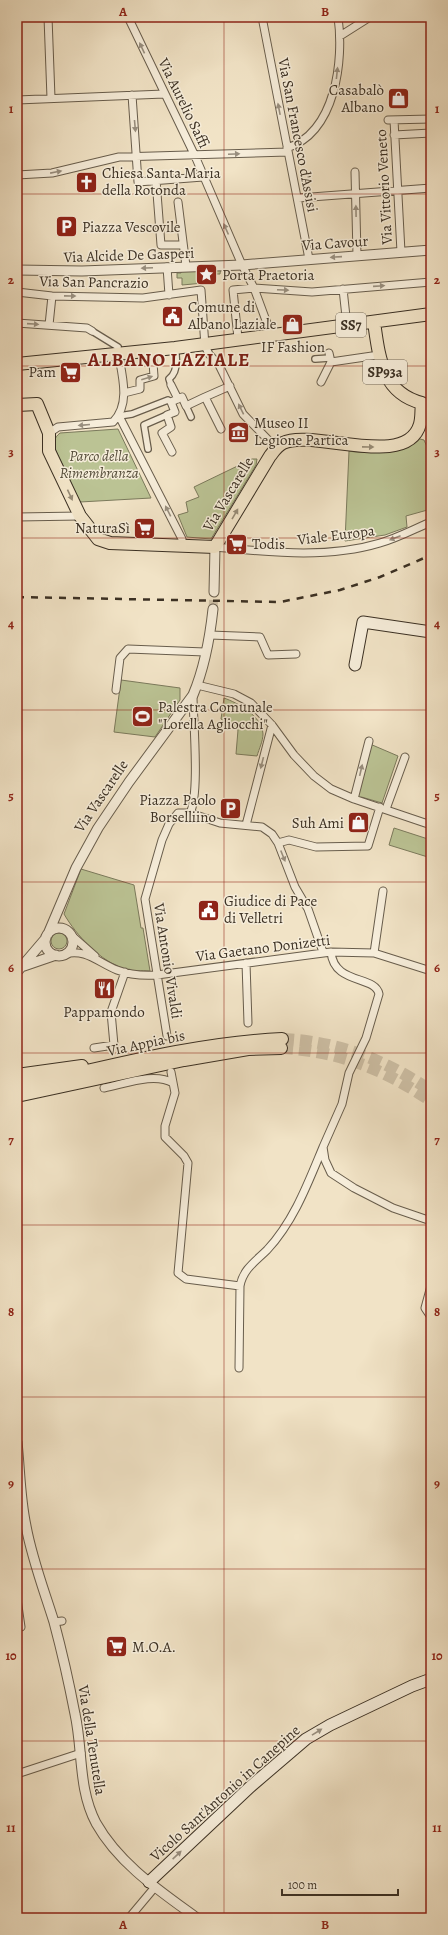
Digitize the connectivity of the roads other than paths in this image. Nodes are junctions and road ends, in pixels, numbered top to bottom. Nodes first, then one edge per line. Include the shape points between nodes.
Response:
1 (128, 17) edge
2 (262, 17) edge
3 (338, 17) edge
4 (370, 17) edge
5 (49, 18) edge
6 (340, 36) junction
7 (164, 94) junction
8 (132, 95) junction
9 (51, 98) junction
10 (17, 100) edge
11 (431, 118) edge
12 (431, 132) edge
13 (394, 135) junction
14 (288, 150) junction
15 (195, 156) junction
16 (137, 157) junction
17 (355, 172) dead end
18 (17, 174) edge
19 (203, 177) junction
20 (156, 180) junction
21 (431, 188) edge
22 (398, 190) junction
23 (356, 194) junction
24 (298, 198) junction
25 (178, 202) dead end
26 (183, 245) junction
27 (431, 250) edge
28 (401, 252) junction
29 (357, 255) junction
30 (309, 259) junction
31 (242, 265) junction
32 (186, 266) junction
33 (167, 267) junction
34 (17, 270) edge
35 (431, 282) edge
36 (254, 288) junction
37 (343, 289) junction
38 (17, 292) edge
39 (169, 295) junction
40 (52, 296) junction
41 (431, 314) edge
42 (374, 322) junction
43 (17, 323) edge
44 (49, 325) junction
45 (347, 326) junction
46 (92, 331) joint
47 (272, 334) junction
48 (238, 338) junction
49 (207, 343) junction
50 (175, 348) junction
51 (118, 350) junction
52 (152, 350) junction
53 (379, 355) junction
54 (330, 358) junction
55 (315, 360) dead end
56 (17, 364) edge
57 (321, 382) dead end
58 (171, 385) joint
59 (230, 386) junction
60 (124, 393) junction
61 (205, 397) junction
62 (178, 399) junction
63 (171, 402) junction
64 (426, 404) edge
65 (17, 405) edge
66 (186, 406) junction
67 (167, 415) junction
68 (119, 416) junction
69 (191, 417) dead end
70 (221, 429) dead end
71 (49, 433) junction
72 (276, 448) junction
73 (148, 449) dead end
74 (172, 452) dead end
75 (17, 516) edge
76 (80, 516) junction
77 (431, 522) edge
78 (182, 546) junction
79 (215, 547) junction
80 (214, 592) tunnel mouth
81 (213, 609) tunnel mouth
82 (431, 632) edge
83 (210, 635) junction
84 (205, 652) junction
85 (296, 654) dead end
86 (355, 665) dead end
87 (197, 685) junction
88 (116, 690) dead end
89 (193, 695) junction
90 (272, 725) junction
91 (369, 741) dead end
92 (405, 757) dead end
93 (354, 799) junction
94 (383, 808) junction
95 (190, 813) junction
96 (246, 825) junction
97 (431, 825) edge
98 (278, 843) junction
99 (383, 891) dead end
100 (65, 895) junction
101 (67, 931) junction
102 (47, 936) junction
103 (323, 952) junction
104 (331, 952) junction
105 (374, 953) junction
106 (61, 954) junction
107 (100, 961) junction
108 (246, 963) junction
109 (20, 969) edge
110 (431, 971) edge
111 (125, 972) junction
112 (157, 975) junction
113 (17, 976) edge
114 (248, 1023) dead end
115 (167, 1036) dead end
116 (282, 1043) tunnel mouth
117 (94, 1048) dead end
118 (184, 1056) junction
119 (127, 1063) junction
120 (172, 1072) dead end
121 (17, 1075) edge
122 (173, 1083) junction
123 (17, 1087) edge
124 (104, 1088) dead end
125 (17, 1096) edge
126 (323, 1147) junction
127 (431, 1221) edge
128 (240, 1286) junction
129 (431, 1286) edge
130 (431, 1317) edge
131 (239, 1368) dead end
132 (17, 1442) edge
133 (19, 1503) edge
134 (17, 1599) edge
135 (22, 1627) dead end
136 (431, 1679) edge
137 (81, 1753) junction
138 (17, 1774) edge
139 (152, 1884) junction
140 (129, 1918) edge
141 (197, 1918) edge

7 -> 1 street, Via Aurelio Saffi
14 -> 2 street, Via San Francesco d'Assisi
3 - 6 street
4 - 6 street
5 - 9 street
14 -> 6 street via 310,134 329,105 336,81
7 - 8 street
7 - 15 street, Via Aurelio Saffi
8 - 9 street
8 -> 16 street
9 - 10 street
11 - 13 street, Via Vittorio Veneto via 391,120
12 - 13 street
13 - 22 street, Via Vittorio Veneto
15 -> 14 street
14 - 24 street, Via San Francesco d'Assisi
15 - 16 street
15 - 19 street, Via Aurelio Saffi
18 -> 16 street via 52,173 119,157
16 - 20 street via 138,182
17 - 23 street
19 - 20 street
31 -> 19 street, Via Aurelio Saffi
20 - 26 street via 161,245
21 - 22 street
22 - 23 street
22 - 28 street, Via Vittorio Veneto
23 - 24 street
29 -> 23 street
24 - 30 street, Via San Francesco d'Assisi
25 - 26 street
26 - 32 street
27 - 28 street, Via Cavour
28 - 29 street, Via Cavour
29 -> 30 street, Via Cavour
30 - 31 street, Via Cavour
31 - 32 street, Via Alcide De Gasperi
31 - 36 street, Via Aurelio Saffi
32 - 33 street, Via Alcide De Gasperi
33 -> 34 street, Via Alcide De Gasperi via 82,271
33 - 39 street
37 -> 35 street
36 -> 37 street via 312,292
36 - 47 street, Via Aurelio Saffi
36 - 48 street via 233,290
37 - 45 street
38 - 40 street, Via San Pancrazio
40 -> 39 street, Via San Pancrazio via 143,298
39 - 49 street, Via San Pancrazio via 201,290
40 - 44 street
41 - 42 main road, SS7
42 - 45 main road, SS7
42 - 53 main road, SP93a
43 -> 44 street
44 - 46 street via 87,328
45 - 47 main road, SS7
46 - 51 street
47 - 48 main road, SS7
48 - 49 main road, SS7
49 - 50 main road, SS7
49 - 59 street via 209,354 219,365
50 - 52 main road, SS7
50 - 58 street via 177,361 173,376 169,379
51 - 52 main road, SS7
51 - 56 main road, SS7
51 - 60 street
60 -> 52 street via 140,389 140,380 154,376
53 - 54 street
53 - 64 main road, SP93a via 392,386 406,397
54 - 55 street
54 - 57 street
58 - 62 street
59 - 61 street
72 -> 59 street via 243,414
60 - 68 street
61 - 66 street
61 - 70 street
62 - 63 street
62 - 66 street via 182,397
63 - 67 street via 175,412
63 - 68 street via 168,400 132,414
72 -> 64 main road via 297,440 370,447 398,444 418,430
65 - 71 main road via 37,404
66 - 69 street
67 - 73 street via 144,425
67 - 74 street via 171,427 162,433
68 -> 71 street via 113,422 58,427
78 -> 68 street via 182,539
71 -> 76 main road via 49,451
79 -> 72 main road, Via Vascarelle
75 - 76 street
76 - 78 main road via 98,539 110,543
77 -> 79 street, Viale Europa via 395,538 353,549 308,554
78 - 79 main road
79 - 80 street, Via Vascarelle
81 - 83 street, Via Vascarelle
82 - 86 main road via 363,622
83 - 84 street, Via Vascarelle
83 - 85 street via 260,637 268,654
84 - 87 street, Via Vascarelle
84 - 88 street via 128,649 120,658
87 - 89 street, Via Vascarelle
87 - 90 street via 244,698
89 - 95 street via 194,798
89 - 100 street, Via Vascarelle via 101,824 82,856
90 - 93 street via 294,755 314,776 331,789
90 -> 96 street
93 -> 91 street
92 - 94 street
93 - 94 street
94 - 97 street
94 - 98 street via 368,846 316,847 289,840
95 - 96 street via 217,822
95 - 112 street, Via Antonio Vivaldi via 178,813 167,828 145,895
96 - 98 street via 265,828
98 -> 103 street via 294,887 308,909
99 - 105 street
100 - 101 street, Via Vascarelle via 60,917
100 - 102 street, Via Vascarelle
101 - 102 street via 54,929
101 - 106 street via 72,944
101 - 107 street, Via Gaetano Donizetti
102 - 106 street via 46,947 49,951
102 - 109 street, Via Vascarelle
103 - 104 street, Via Gaetano Donizetti
103 - 108 street, Via Gaetano Donizetti
104 - 105 street, Via Gaetano Donizetti
104 - 126 street via 336,968 375,987 379,997 366,1038 348,1073 342,1104
105 - 110 street, Via Gaetano Donizetti
106 - 107 street, Via Gaetano Donizetti via 79,952
106 - 109 street
107 - 111 street, Via Gaetano Donizetti
108 - 112 street, Via Gaetano Donizetti
108 - 114 street
109 - 113 street
111 - 112 street, Via Gaetano Donizetti via 141,976
111 - 117 street via 111,1012 114,1045
112 - 115 street, Via Antonio Vivaldi
116 - 118 main road, Via Appia bis
118 - 119 main road, Via Appia bis
118 - 125 main road, Via Appia bis
119 - 121 main road via 80,1066
119 - 123 main road, Via Appia bis
120 - 122 street
122 - 124 street via 155,1078
122 - 128 street via 174,1096 165,1126 165,1137 188,1163 178,1273 186,1279
126 - 127 street via 328,1169 338,1179 384,1204
126 - 128 street via 289,1221 268,1249 245,1272
128 - 131 street
129 - 130 street via 424,1305 425,1311
132 - 133 street
133 - 137 street, Via della Tenutella via 31,1550 58,1622
134 - 135 street
139 -> 136 main road, Vicolo Sant'Antonio in Canepine via 250,1787 306,1740 330,1725
137 - 138 street
137 - 139 street, Via della Tenutella via 88,1806 100,1829 121,1856
139 - 140 street
139 - 141 street, Via della Tenutella

